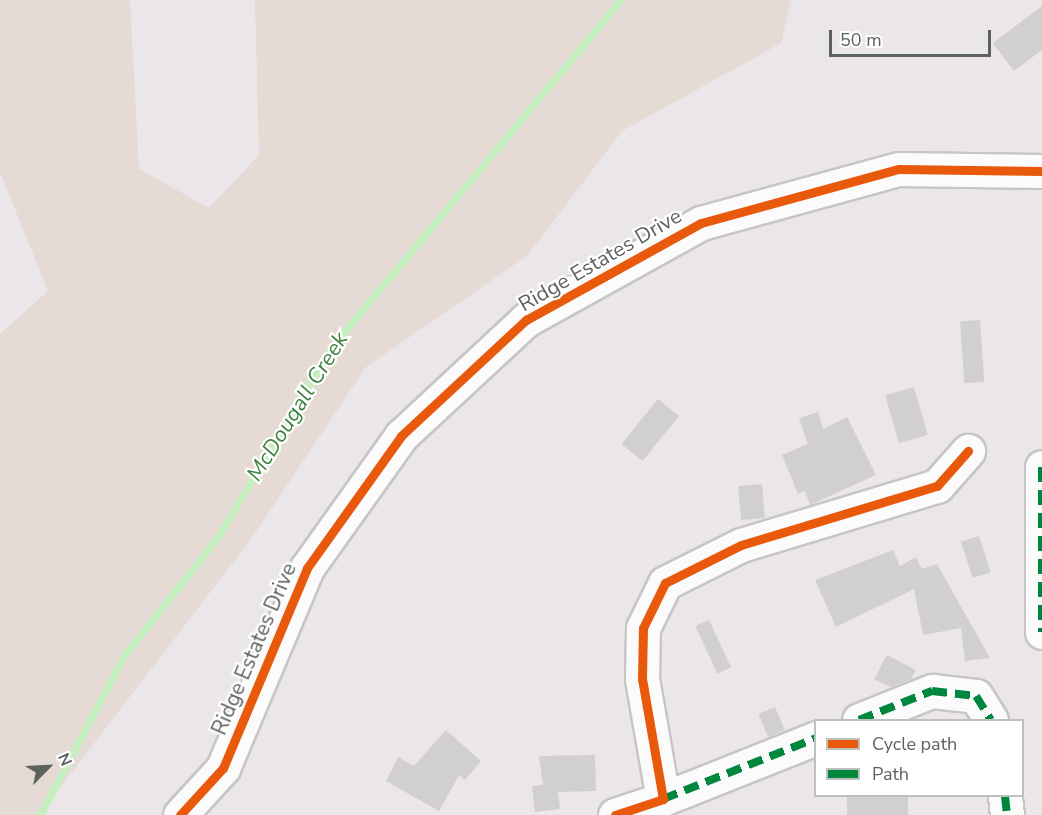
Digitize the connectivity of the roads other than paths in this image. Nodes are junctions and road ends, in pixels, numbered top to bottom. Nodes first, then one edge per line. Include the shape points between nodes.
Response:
1 (1042, 171) edge
2 (968, 451) dead end
3 (1042, 467) edge
4 (1042, 632) edge
5 (862, 719) edge
6 (990, 719) edge
7 (814, 739) edge
8 (1005, 797) edge
9 (663, 799) junction
10 (180, 815) edge
11 (615, 815) edge
12 (1007, 815) edge

1 - 10 street, Ridge Estates Drive via 899,169 701,223 526,320 401,436 314,558 256,682 223,768
2 - 9 street via 937,486 741,545 665,583 643,628 642,680
3 - 4 street
5 - 6 street via 932,691 976,696
7 - 9 street
8 - 12 street
9 - 11 street

